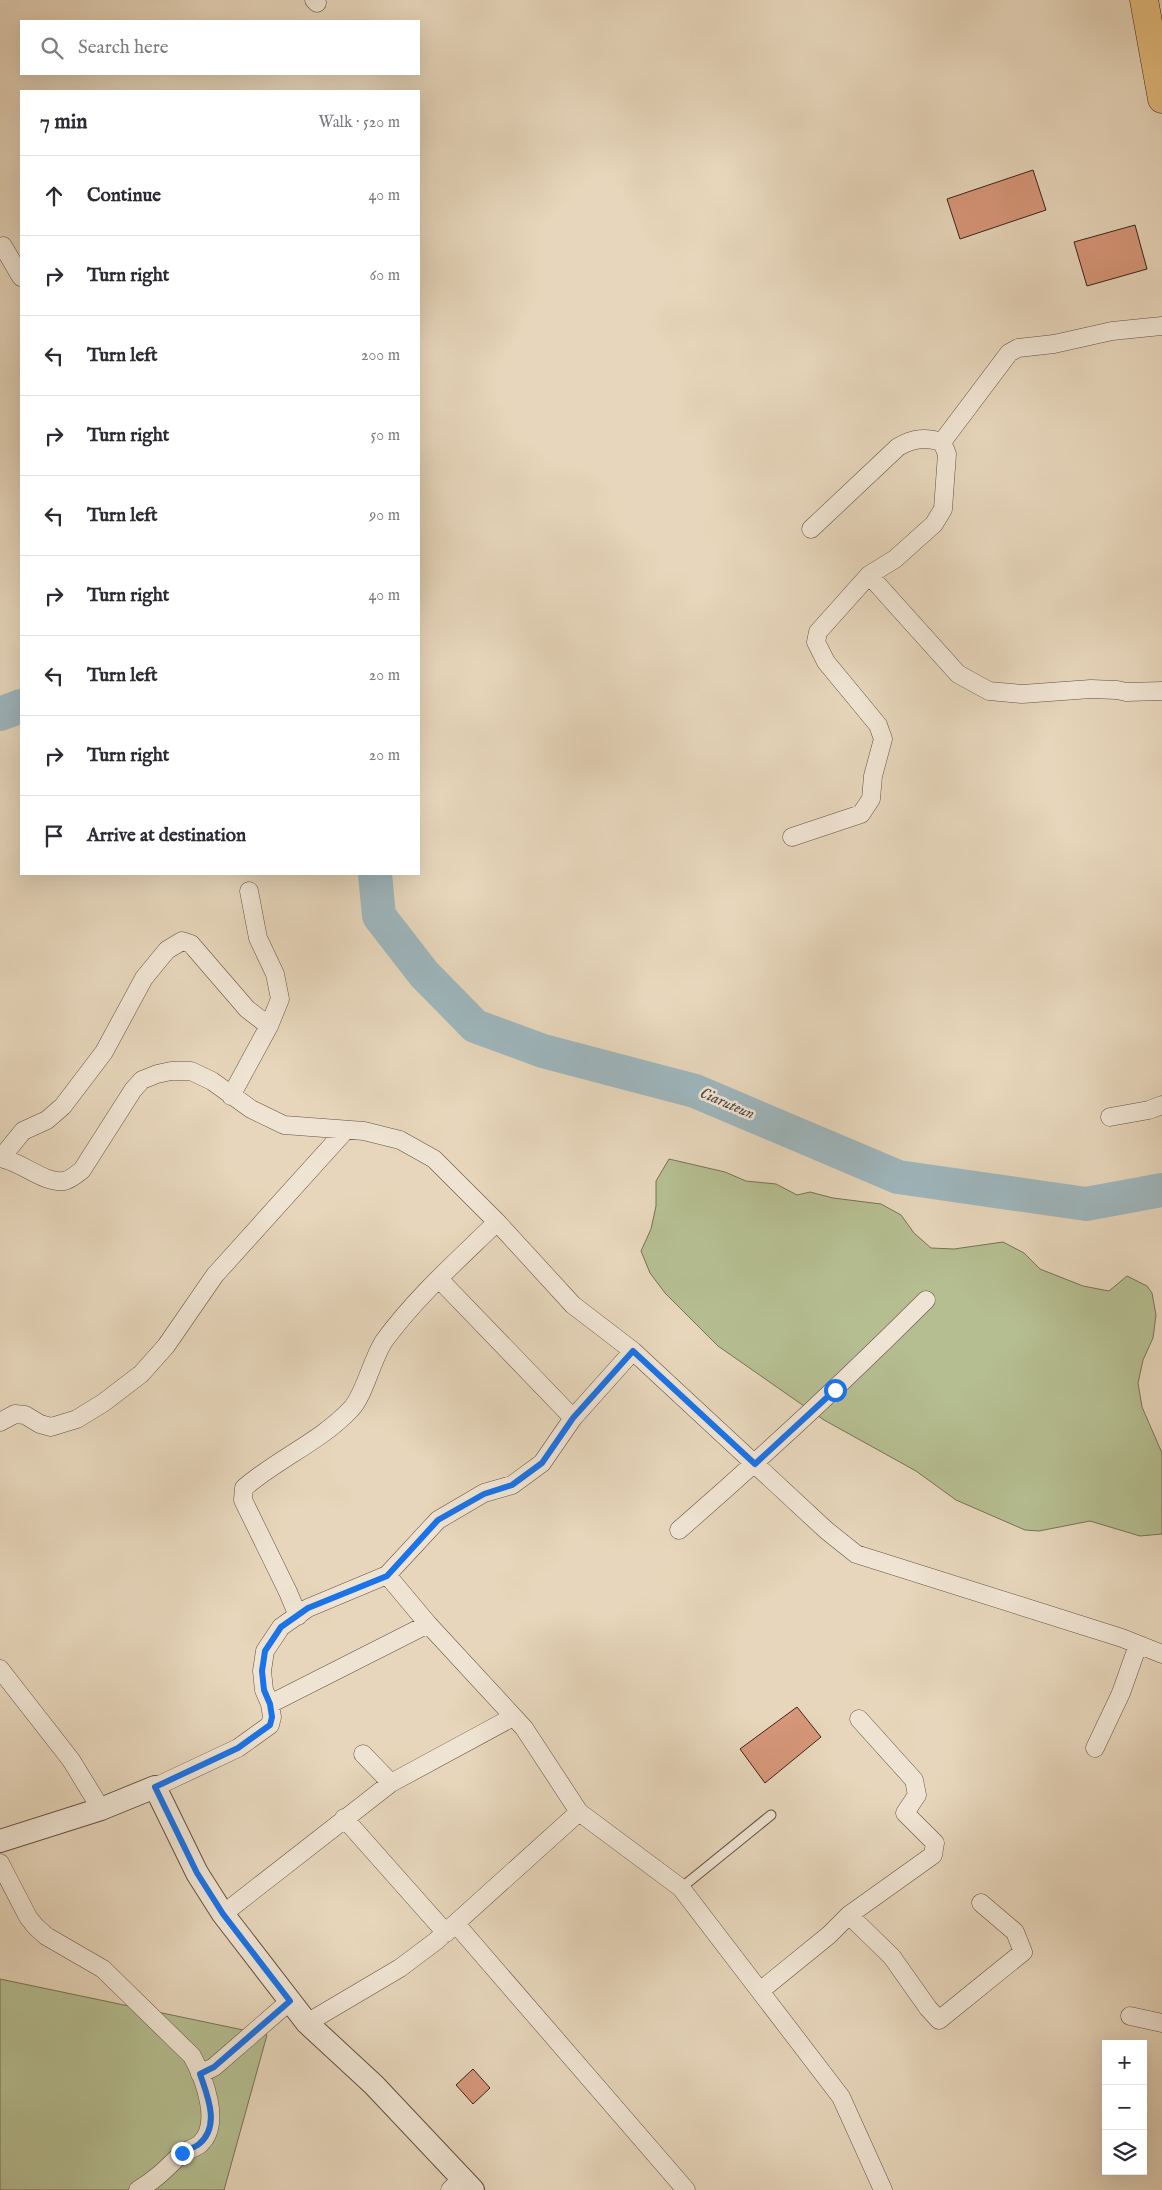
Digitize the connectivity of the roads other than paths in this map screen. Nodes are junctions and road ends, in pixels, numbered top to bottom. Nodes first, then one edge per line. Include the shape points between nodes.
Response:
1 (1151, 8) edge
2 (1162, 100) edge
3 (1, 245) edge
4 (20, 274) edge
5 (1162, 326) edge
6 (942, 442) junction
7 (811, 529) dead end
8 (869, 575) junction
9 (1162, 691) edge
10 (792, 837) dead end
11 (249, 892) dead end
12 (269, 1026) junction
13 (231, 1096) junction
14 (1162, 1105) edge
15 (1110, 1117) dead end
16 (345, 1131) junction
17 (0, 1158) edge
18 (496, 1222) junction
19 (439, 1279) junction
20 (926, 1300) dead end
21 (633, 1351) junction
22 (573, 1418) junction
23 (0, 1422) edge
24 (755, 1464) junction
25 (679, 1530) dead end
26 (387, 1576) junction
27 (298, 1616) junction
28 (428, 1624) junction
29 (1138, 1645) junction
30 (1162, 1654) edge
31 (0, 1669) edge
32 (270, 1704) junction
33 (514, 1717) junction
34 (859, 1719) dead end
35 (1095, 1748) dead end
36 (363, 1754) dead end
37 (391, 1783) junction
38 (155, 1787) junction
39 (102, 1809) junction
40 (578, 1812) junction
41 (770, 1815) dead end
42 (344, 1818) junction
43 (0, 1841) edge
44 (0, 1863) edge
45 (681, 1888) junction
46 (980, 1903) dead end
47 (223, 1914) junction
48 (850, 1915) junction
49 (451, 1928) junction
50 (760, 1991) junction
51 (290, 2001) junction
52 (1130, 2016) dead end
53 (1162, 2022) edge
54 (307, 2024) junction
55 (200, 2074) junction
56 (462, 2186) edge
57 (138, 2190) edge
58 (686, 2190) edge
59 (883, 2190) edge

1 - 2 highway
3 - 4 street
5 - 6 street via 1112,331 1018,348 1009,353
6 - 7 street via 911,439 898,447
6 - 8 street via 947,454 943,508 934,524 895,559
8 - 9 street via 958,674 989,691 1022,694 1091,689
8 - 10 street via 818,632 816,642 826,662 878,725 883,739 873,776 871,799 862,814
11 - 12 street via 258,938 275,974 280,999
12 - 13 street
12 - 17 street via 247,1009 191,944 182,941 167,950 144,978 104,1052 63,1106 47,1120 23,1131
13 - 16 street via 284,1125
13 - 17 street via 212,1081 191,1071 157,1074 142,1080 133,1090 75,1176 64,1181 46,1178 14,1161
14 - 15 street
16 - 18 street via 364,1131 400,1140 434,1159
16 - 23 street via 215,1275 166,1346 141,1374 77,1419 51,1427 25,1414 15,1414
18 - 19 street
18 - 21 street via 573,1305
19 - 22 street
19 - 27 street via 383,1343 353,1408 244,1488 243,1500
20 - 24 street
21 - 22 street
21 - 24 street
22 - 26 street via 542,1463 512,1485 484,1494 438,1520
24 - 25 street
24 - 29 street via 856,1554
26 - 27 street via 308,1608
26 - 28 street
27 - 32 street via 281,1627 265,1651 262,1671 264,1690
28 - 32 street
28 - 33 street
29 - 30 street
29 - 35 street via 1121,1694
31 - 39 street via 71,1760
32 - 38 street via 272,1717 264,1731 238,1748
33 - 37 street
33 - 40 street
34 - 48 street via 914,1780 917,1795 906,1813 935,1843 933,1855
36 - 37 street
37 - 42 street
38 - 39 street
38 - 47 street via 197,1873
39 - 43 street
40 - 45 street
40 - 49 street
41 - 45 lane
42 - 47 street
42 - 49 street
44 - 55 street via 35,1926 103,1970 192,2056
45 - 50 street
46 - 48 street via 1015,1932 1023,1952 939,2020 892,1957
47 - 51 street
48 - 50 street
49 - 54 street via 400,1968
49 - 58 street
50 - 59 street via 841,2097
51 - 54 street
51 - 55 street via 214,2067
52 - 53 street
54 - 56 street via 374,2085
55 - 57 street via 211,2110 205,2136 200,2143 182,2153 156,2180

